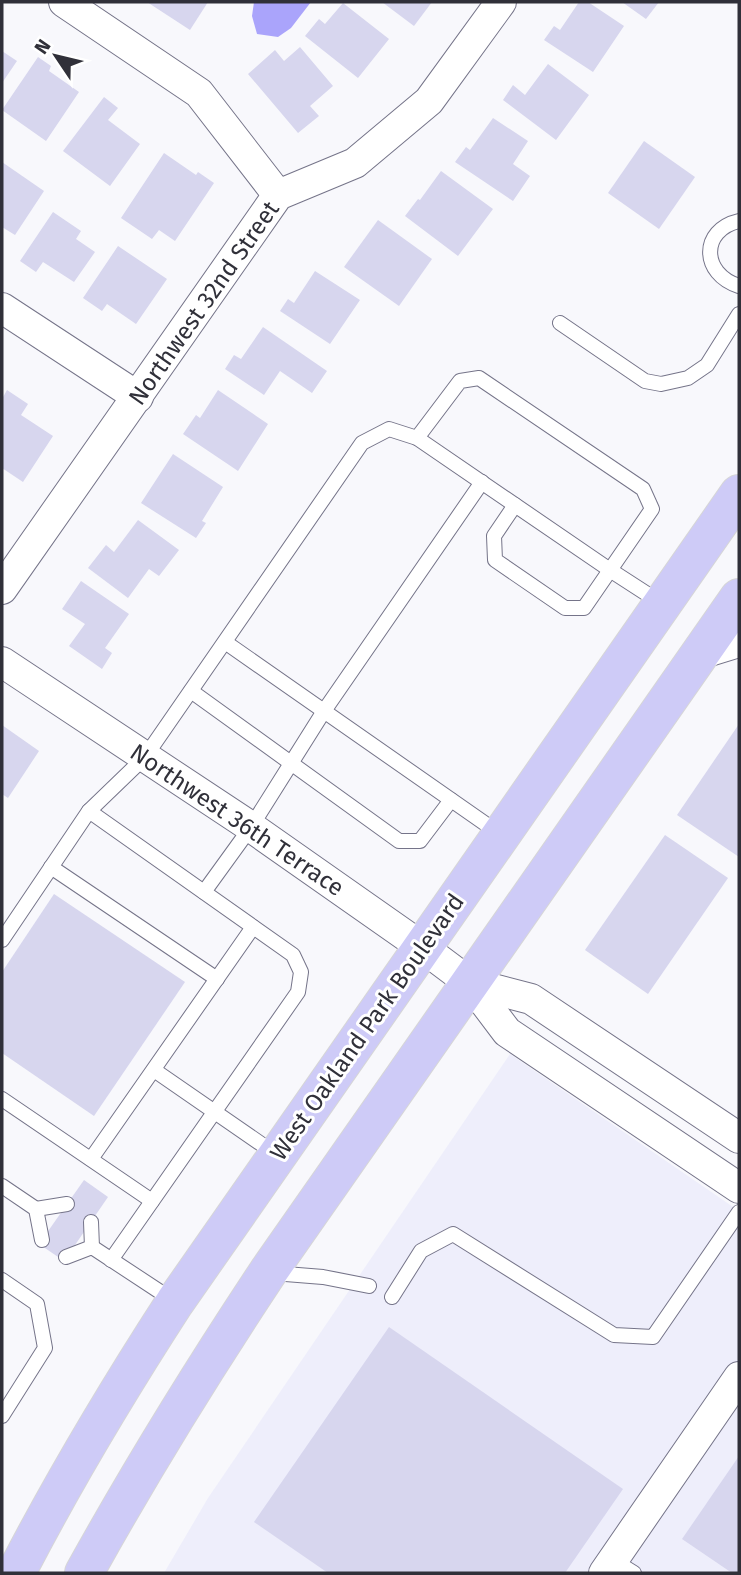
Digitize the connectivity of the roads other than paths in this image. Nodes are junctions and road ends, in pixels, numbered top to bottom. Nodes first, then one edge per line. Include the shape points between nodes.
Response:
1 (64, 2) edge
2 (501, 2) edge
3 (278, 195) junction
4 (739, 220) edge
5 (739, 286) edge
6 (2, 307) edge
7 (739, 314) edge
8 (559, 323) dead end
9 (138, 397) junction
10 (417, 438) junction
11 (482, 482) junction
12 (739, 494) edge
13 (515, 505) junction
14 (610, 570) junction
15 (2, 589) edge
16 (739, 597) edge
17 (662, 604) junction
18 (225, 642) junction
19 (739, 642) edge
20 (700, 654) junction
21 (2, 662) edge
22 (191, 691) junction
23 (324, 711) junction
24 (145, 757) junction
25 (292, 762) junction
26 (451, 800) junction
27 (89, 811) junction
28 (251, 827) junction
29 (501, 835) junction
30 (51, 867) junction
31 (204, 892) junction
32 (253, 928) junction
33 (2, 940) edge
34 (422, 947) junction
35 (217, 979) junction
36 (470, 983) junction
37 (154, 1070) junction
38 (2, 1099) edge
39 (215, 1112) junction
40 (739, 1138) edge
41 (278, 1156) junction
42 (91, 1159) junction
43 (2, 1186) edge
44 (739, 1188) edge
45 (152, 1201) junction
46 (36, 1209) junction
47 (739, 1212) edge
48 (92, 1247) junction
49 (111, 1260) junction
50 (268, 1272) junction
51 (2, 1280) edge
52 (369, 1286) dead end
53 (392, 1297) dead end
54 (175, 1302) junction
55 (739, 1377) edge
56 (2, 1416) edge
57 (617, 1569) edge
58 (16, 1573) edge
59 (84, 1573) edge

1 - 3 street via 199,93
2 - 3 street, Northwest 32nd Street via 429,101 355,163
3 - 9 street, Northwest 32nd Street
4 - 5 lane via 725,225 713,239 709,257 716,271
6 - 9 street
7 - 8 lane via 708,365 688,378 661,384 645,381
9 - 15 street, Northwest 32nd Street
10 - 11 lane
10 - 14 lane via 460,381 479,378 643,489 652,509
10 - 18 lane via 389,429 362,443
11 - 13 lane
11 - 23 lane
12 - 17 main road, West Oakland Park Boulevard
13 - 14 lane
13 - 14 lane via 494,536 495,561 565,608 584,608
14 - 17 lane
16 - 20 main road
17 - 29 main road, West Oakland Park Boulevard
18 - 22 lane
18 - 23 lane
19 - 20 street
20 - 36 main road
21 - 24 street, Northwest 36th Terrace
22 - 24 lane
22 - 25 lane
23 - 25 lane
23 - 26 lane
24 - 27 lane
24 - 28 street, Northwest 36th Terrace
25 - 26 lane via 399,841 420,841
25 - 28 lane
26 - 29 lane
27 - 30 lane
27 - 31 lane
28 - 31 lane
28 - 34 street, Northwest 36th Terrace
29 - 34 main road, West Oakland Park Boulevard
30 - 33 lane
30 - 35 lane
31 - 32 lane
32 - 35 lane
32 - 39 lane via 293,955 301,972 298,992
34 - 36 street, Northwest 36th Terrace
34 - 41 main road, West Oakland Park Boulevard
35 - 37 lane
36 - 40 street, Northwest 36th Terrace via 531,999
36 - 44 street, Northwest 36th Terrace via 507,1032
36 - 50 main road
37 - 39 lane
37 - 42 lane
38 - 42 lane
39 - 41 lane
39 - 45 lane
41 - 54 main road, West Oakland Park Boulevard
42 - 45 lane
43 - 46 lane
45 - 49 lane
46 - 46 lane via 55,1222
47 - 53 lane via 653,1337 614,1335 453,1234 421,1251
48 - 48 lane via 79,1239
48 - 49 lane
49 - 54 lane
50 - 52 lane
50 - 59 main road via 158,1444
51 - 56 lane via 37,1304 45,1348
54 - 58 main road, West Oakland Park Boulevard
55 - 57 street

